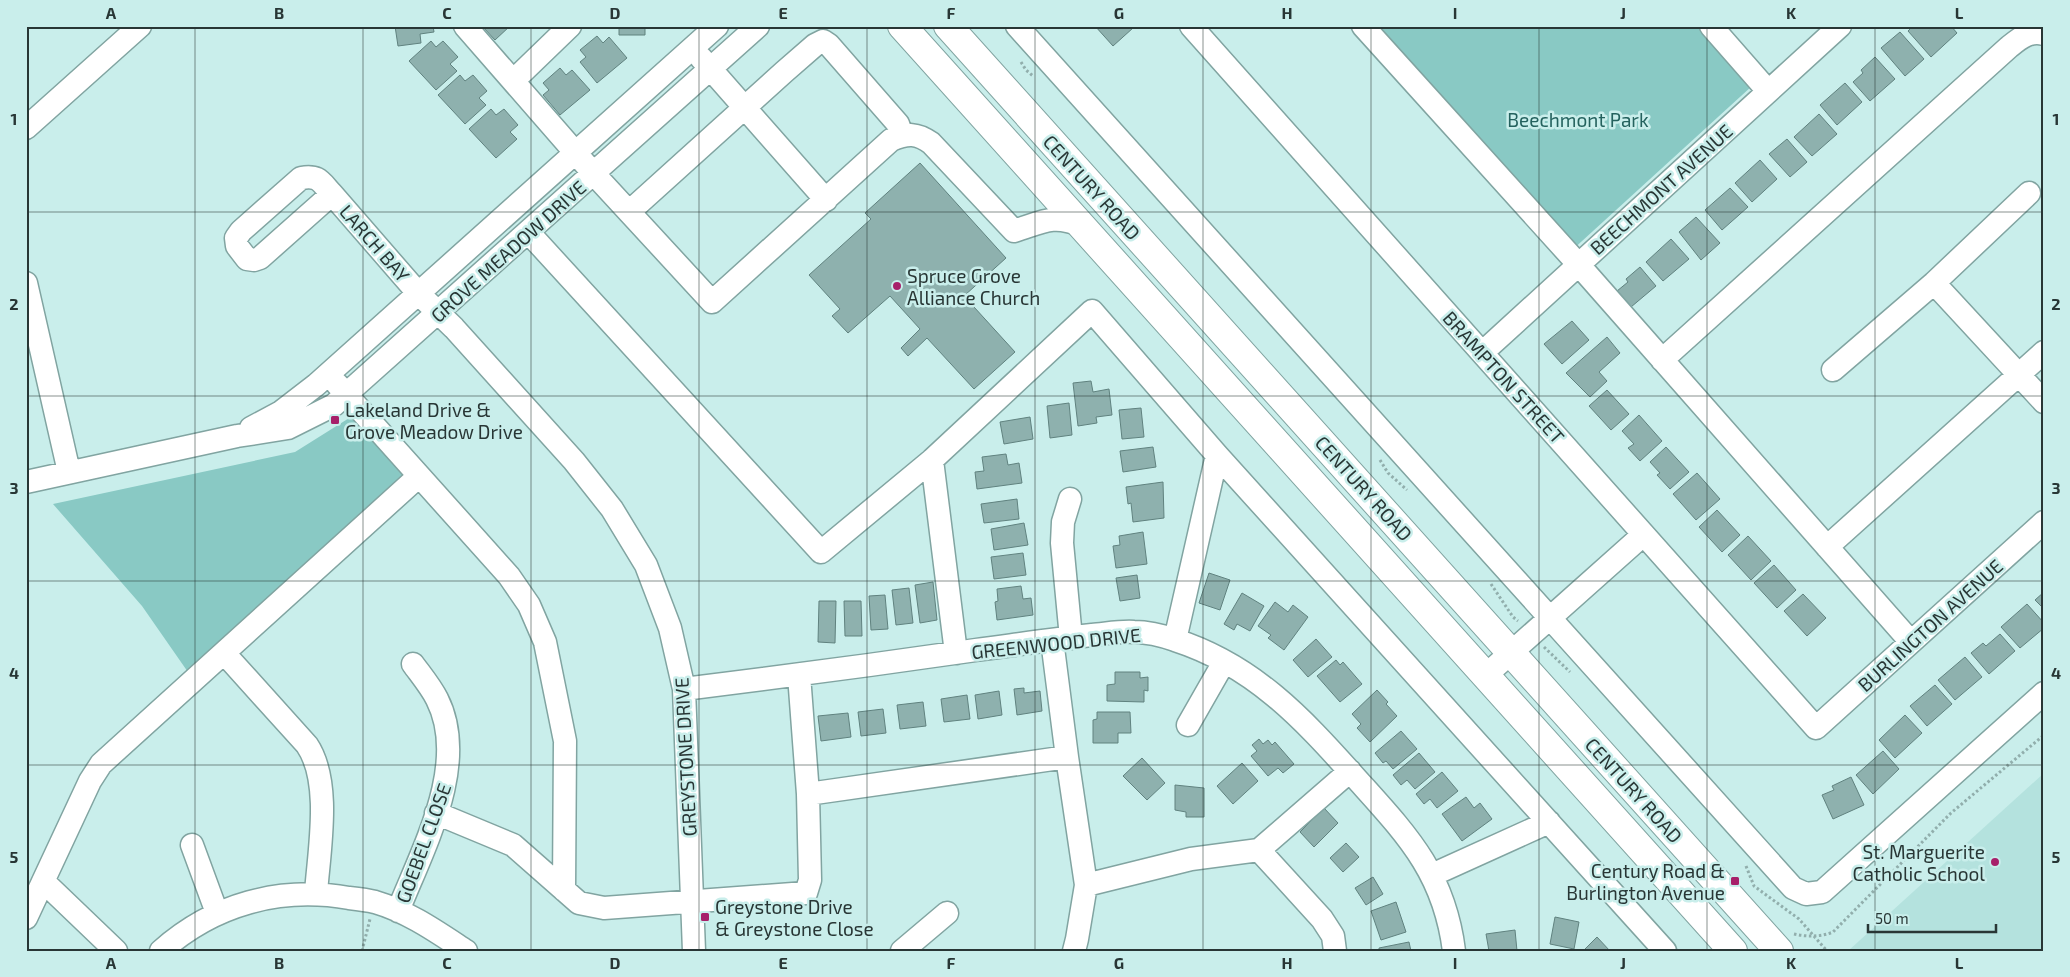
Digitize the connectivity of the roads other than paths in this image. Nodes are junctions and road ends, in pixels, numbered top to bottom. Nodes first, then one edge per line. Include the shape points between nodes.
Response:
1 (140, 26) edge
2 (465, 26) edge
3 (570, 26) edge
4 (717, 26) edge
5 (902, 26) edge
6 (948, 26) edge
7 (1017, 26) edge
8 (1191, 26) edge
9 (1362, 26) edge
10 (1711, 26) edge
11 (1840, 26) edge
12 (748, 29) edge
13 (2044, 34) edge
14 (692, 48) junction
15 (711, 69) junction
16 (513, 81) junction
17 (1768, 91) junction
18 (744, 107) junction
19 (26, 128) edge
20 (902, 135) junction
21 (576, 153) junction
22 (594, 174) junction
23 (332, 194) dead end
24 (2029, 194) dead end
25 (826, 200) junction
26 (629, 212) junction
27 (1081, 225) junction
28 (529, 233) junction
29 (1578, 264) junction
30 (1934, 283) junction
31 (26, 284) edge
32 (418, 293) junction
33 (439, 313) junction
34 (1482, 352) junction
35 (2044, 352) edge
36 (1662, 360) junction
37 (1834, 370) dead end
38 (328, 374) junction
39 (2018, 375) junction
40 (347, 394) junction
41 (2044, 402) edge
42 (237, 436) junction
43 (1217, 455) junction
44 (932, 460) junction
45 (69, 472) junction
46 (420, 476) junction
47 (26, 482) edge
48 (1070, 499) dead end
49 (2044, 522) edge
50 (1643, 535) junction
51 (1827, 547) junction
52 (1551, 617) junction
53 (1062, 639) junction
54 (1175, 640) junction
55 (1911, 642) junction
56 (224, 653) junction
57 (956, 653) junction
58 (1510, 653) junction
59 (1224, 662) junction
60 (413, 664) dead end
61 (799, 675) junction
62 (1486, 675) junction
63 (684, 690) junction
64 (2044, 693) edge
65 (1188, 725) dead end
66 (1816, 728) joint
67 (1067, 757) junction
68 (1350, 772) junction
69 (808, 794) junction
70 (436, 813) junction
71 (1549, 822) junction
72 (192, 845) dead end
73 (1259, 850) junction
74 (1432, 875) junction
75 (44, 882) junction
76 (1086, 885) junction
77 (564, 890) junction
78 (316, 893) junction
79 (692, 901) junction
80 (398, 911) junction
81 (217, 913) junction
82 (947, 914) dead end
83 (26, 918) edge
84 (1783, 942) edge
85 (116, 951) edge
86 (161, 951) edge
87 (466, 951) edge
88 (694, 951) edge
89 (902, 951) edge
90 (1074, 951) edge
91 (1335, 951) edge
92 (1454, 951) edge
93 (1665, 951) edge
94 (1733, 951) edge

1 - 19 street
2 - 16 street
3 - 16 street
4 - 14 street, GROVE MEADOW DRIVE
5 - 27 main road, CENTURY ROAD
6 - 58 main road, CENTURY ROAD
7 - 52 street
8 - 34 street, BRAMPTON STREET
9 - 29 street
10 - 17 street
11 - 17 street, BEECHMONT AVENUE
12 - 15 street, GROVE MEADOW DRIVE
13 - 36 street via 2038,32 2023,36 2009,47
14 - 15 street
14 - 21 street, GROVE MEADOW DRIVE
15 - 18 street
15 - 22 street, GROVE MEADOW DRIVE
16 - 21 street
17 - 29 street, BEECHMONT AVENUE
18 - 20 street via 823,41 898,124
18 - 25 street
18 - 26 street
20 - 25 street via 891,140
20 - 27 street via 913,134 931,144 1014,231 1053,219 1065,219
21 - 22 street
21 - 32 street, GROVE MEADOW DRIVE
22 - 26 street
22 - 28 street, GROVE MEADOW DRIVE
23 - 32 street, LARCH BAY
24 - 30 street
25 - 26 street via 712,302
27 - 62 main road, CENTURY ROAD
28 - 33 street, GROVE MEADOW DRIVE
28 - 44 street via 822,552
29 - 34 street, BEECHMONT AVENUE
29 - 36 street
30 - 37 street
30 - 39 street
31 - 45 street
32 - 33 street, LARCH BAY
32 - 38 street, GROVE MEADOW DRIVE
33 - 40 street, GROVE MEADOW DRIVE
33 - 63 street, GREYSTONE DRIVE via 574,461 612,509 646,565 670,628
34 - 50 street, BRAMPTON STREET
35 - 39 street
36 - 51 street
38 - 40 street
38 - 42 street, GROVE MEADOW DRIVE via 281,412
39 - 41 street
39 - 51 street
40 - 42 street, GROVE MEADOW DRIVE via 334,406 288,428
40 - 46 street
42 - 45 street, GROVE MEADOW DRIVE
43 - 44 street via 1092,311
43 - 54 street
43 - 71 street
44 - 57 street
45 - 47 street, GROVE MEADOW DRIVE
46 - 56 street
46 - 77 street via 509,576 529,604 545,642 565,741
48 - 53 street via 1063,522
49 - 55 street, BURLINGTON AVENUE
50 - 52 street
50 - 66 street, BRAMPTON STREET
51 - 55 street
52 - 58 street
52 - 64 street via 1793,888 1806,894 1822,892
53 - 54 street, GREENWOOD DRIVE via 1131,631
53 - 57 street, GREENWOOD DRIVE
53 - 67 street
54 - 59 street, GREENWOOD DRIVE
55 - 66 street, BURLINGTON AVENUE
56 - 75 street via 101,764 90,781
56 - 78 street via 314,754 321,782 322,808
57 - 61 street, GREENWOOD DRIVE
58 - 62 street
58 - 84 main road, CENTURY ROAD
59 - 65 street
59 - 68 street, GREENWOOD DRIVE via 1262,684 1280,699
60 - 70 street, GOEBEL CLOSE via 437,698 446,723 447,775
61 - 63 street, GREENWOOD DRIVE
61 - 69 street
62 - 94 main road, CENTURY ROAD
63 - 79 street, GREYSTONE DRIVE
67 - 69 street
67 - 76 street
68 - 73 street
68 - 74 street, GREENWOOD DRIVE via 1406,834
69 - 79 street via 810,880 806,893
70 - 77 street via 513,845
70 - 80 street, GOEBEL CLOSE
71 - 74 street
71 - 93 street
72 - 81 street
73 - 76 street via 1191,859
73 - 91 street via 1322,919 1333,936
74 - 92 street, GREENWOOD DRIVE via 1452,930
75 - 83 street
75 - 85 street
76 - 90 street
77 - 79 street via 579,903 604,908
78 - 80 street via 374,902
78 - 81 street via 252,900
79 - 88 street, GREYSTONE DRIVE
80 - 87 street via 424,923
81 - 86 street
82 - 89 street

